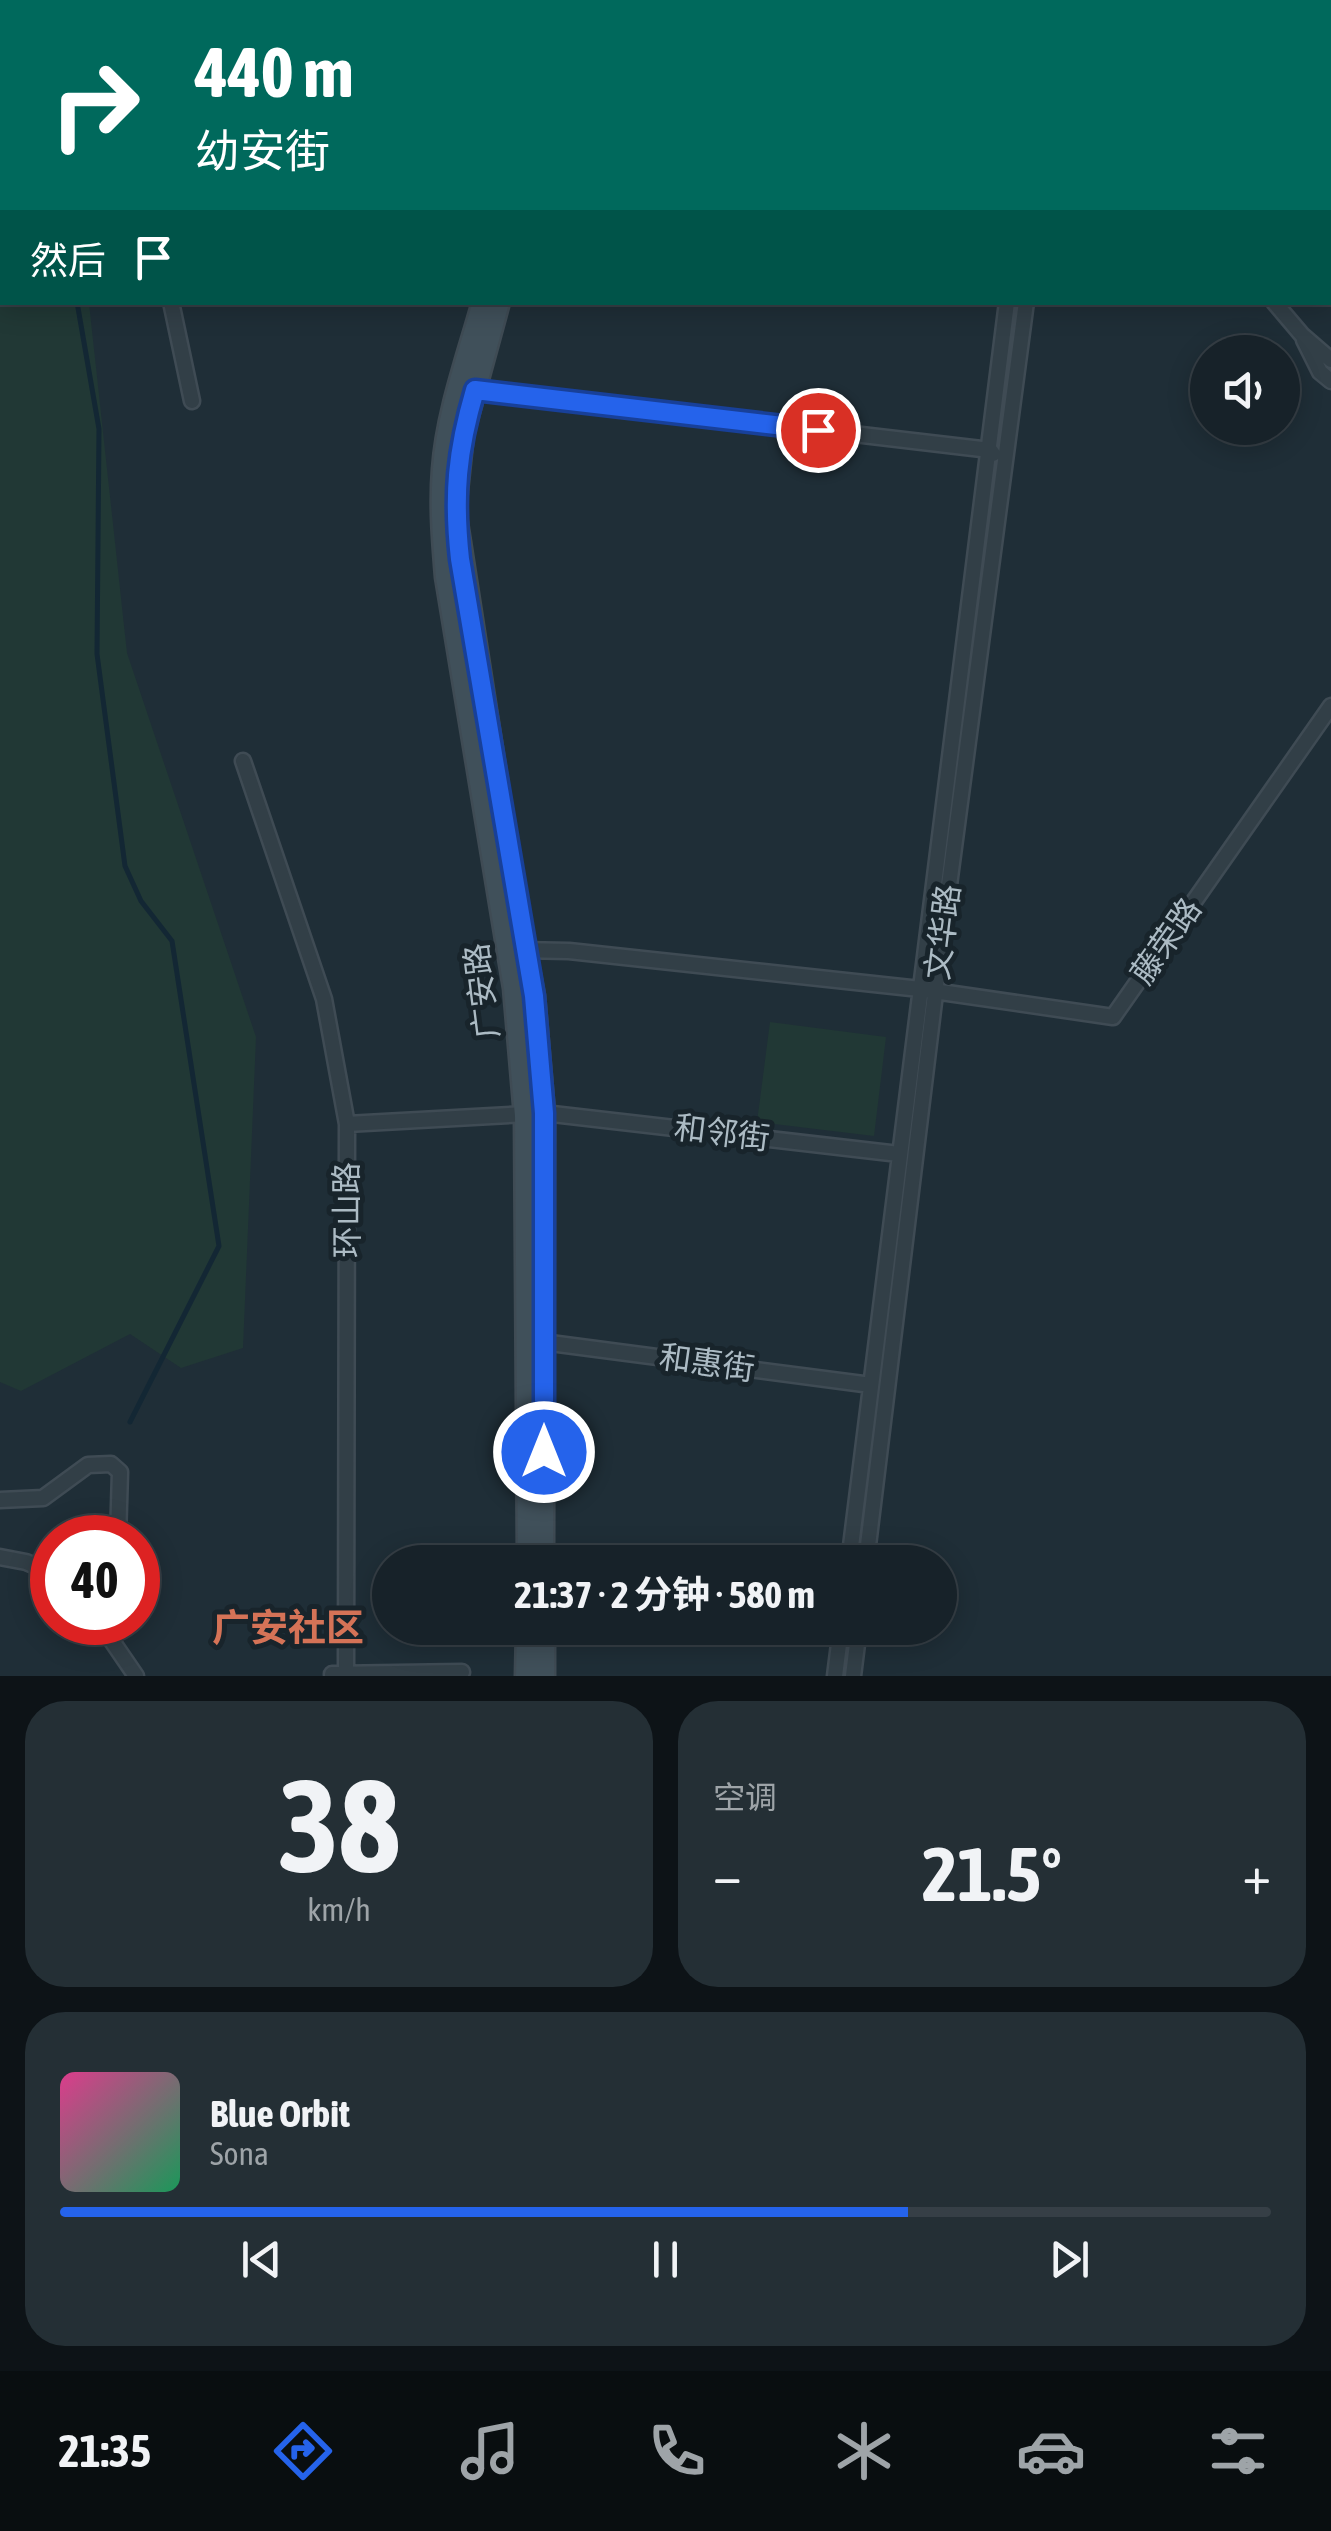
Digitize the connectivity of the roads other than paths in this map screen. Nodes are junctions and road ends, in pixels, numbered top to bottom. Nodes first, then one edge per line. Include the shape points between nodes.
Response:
1 (172, 305) edge
2 (482, 305) edge
3 (498, 305) edge
4 (1008, 305) edge
5 (1026, 305) edge
6 (1277, 305) edge
7 (1302, 335) junction
8 (1331, 360) edge
9 (1331, 381) edge
10 (467, 388) junction
11 (192, 401) dead end
12 (990, 450) junction
13 (1004, 472) junction
14 (1331, 706) edge
15 (243, 761) dead end
16 (516, 950) junction
17 (920, 989) junction
18 (936, 992) junction
19 (534, 1114) junction
20 (348, 1124) junction
21 (900, 1154) junction
22 (535, 1341) junction
23 (871, 1385) junction
24 (0, 1500) edge
25 (119, 1515) edge
26 (529, 1545) edge
27 (542, 1545) edge
28 (851, 1545) edge
29 (868, 1545) edge
30 (0, 1557) edge
31 (30, 1564) edge
32 (114, 1645) edge
33 (527, 1645) edge
34 (544, 1645) edge
35 (839, 1645) edge
36 (856, 1645) edge
37 (462, 1672) dead end
38 (136, 1676) edge
39 (526, 1676) edge
40 (544, 1676) edge
41 (835, 1676) edge
42 (853, 1676) edge

1 - 11 street
2 - 10 street, 广安路
3 - 10 street, 广安路
4 - 12 street, 文华路
5 - 13 street, 文华路
6 - 7 street
7 - 8 street
7 - 9 street
10 - 12 street
10 - 16 street, 广安路 via 455,510
12 - 13 street
12 - 17 street, 文华路
13 - 18 street, 文华路
14 - 18 street, 藤荣路 via 1113,1017
15 - 20 street, 环山路 via 324,999
16 - 17 street, 藤荣路
16 - 19 street, 广安路 via 534,996
17 - 18 street, 藤荣路
17 - 21 street, 文华路
18 - 29 street, 文华路
19 - 20 street, 和邻街
19 - 21 street, 和邻街
19 - 22 street, 广安路
20 - 37 street, 环山路 via 338,1674
21 - 23 street, 文华路
22 - 23 street, 和惠街
22 - 26 street, 广安路
22 - 27 street, 广安路
23 - 28 street, 文华路
24 - 25 street via 43,1498 88,1465 110,1464 120,1472
30 - 31 street
32 - 38 street
33 - 39 street
34 - 40 street
35 - 41 street
36 - 42 street

